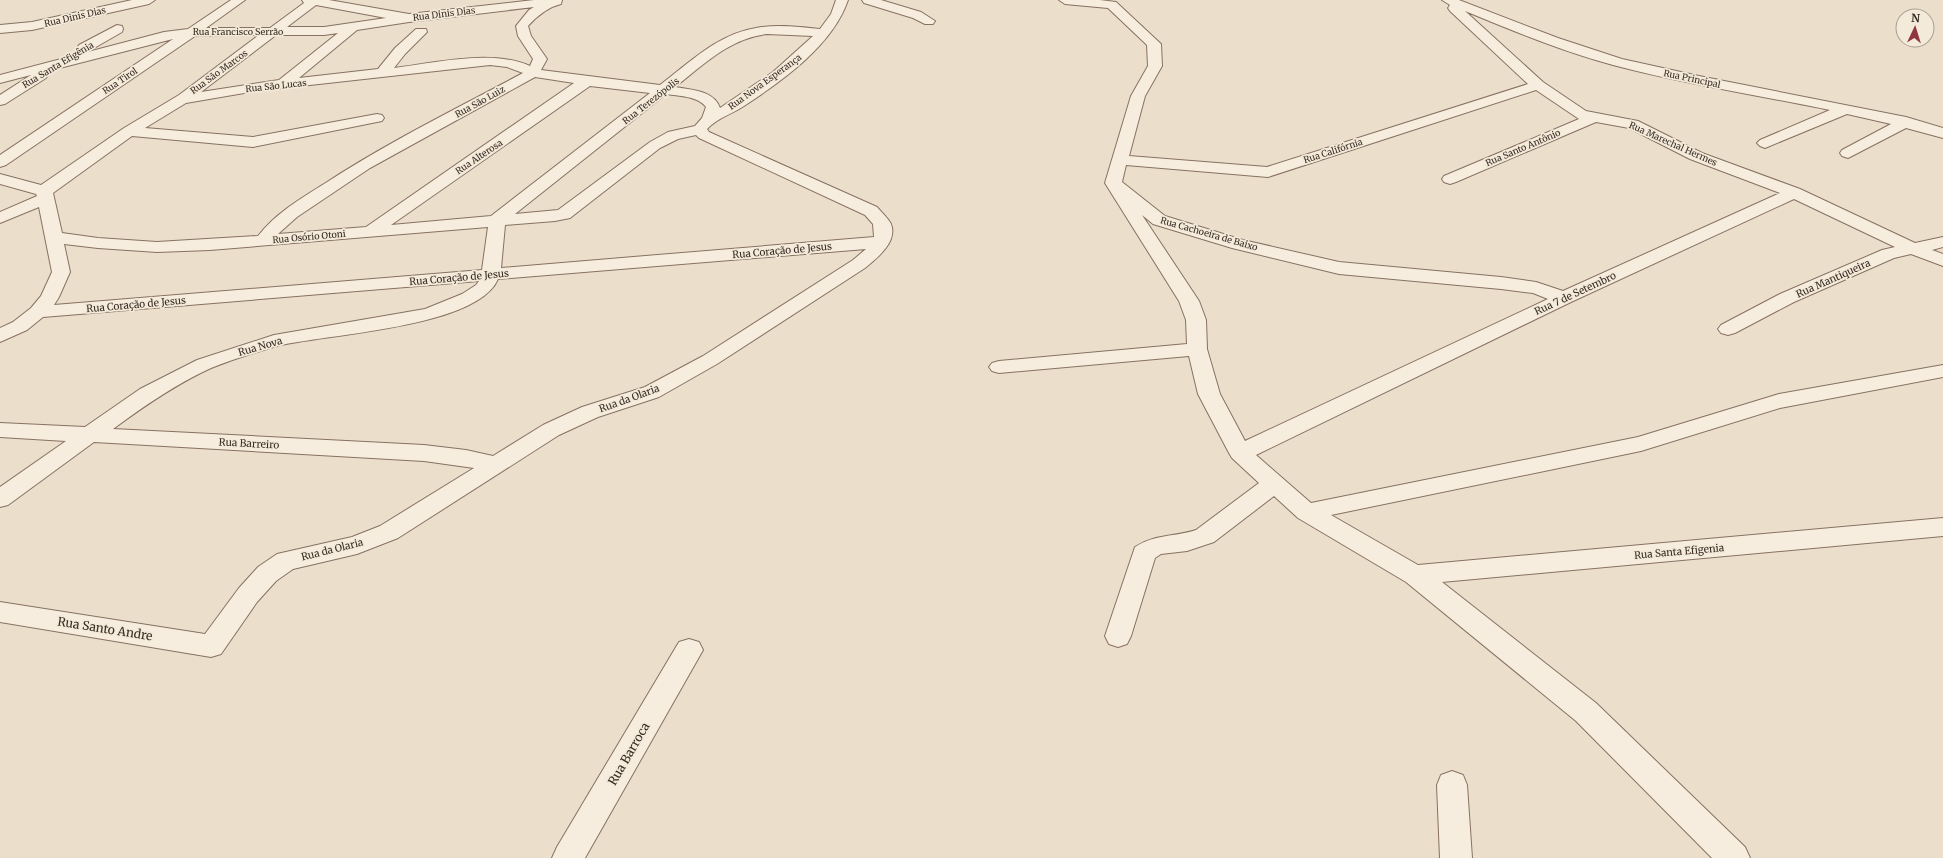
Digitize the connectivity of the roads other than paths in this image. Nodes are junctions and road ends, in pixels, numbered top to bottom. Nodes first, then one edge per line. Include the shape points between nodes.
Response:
1 (106, 0) edge
2 (149, 0) edge
3 (239, 0) edge
4 (558, 0) edge
5 (842, 0) edge
6 (868, 0) edge
7 (1065, 0) edge
8 (1446, 0) edge
9 (311, 1) edge
10 (409, 18) junction
11 (929, 21) dead end
12 (0, 24) edge
13 (352, 28) junction
14 (117, 29) dead end
15 (0, 30) edge
16 (194, 32) junction
17 (273, 32) junction
18 (421, 32) dead end
19 (823, 33) junction
20 (62, 62) junction
21 (533, 73) junction
22 (381, 74) junction
23 (0, 79) edge
24 (587, 82) junction
25 (282, 85) junction
26 (1538, 85) junction
27 (665, 90) junction
28 (182, 99) junction
29 (0, 100) edge
30 (1846, 109) junction
31 (1595, 117) junction
32 (377, 118) dead end
33 (1906, 122) junction
34 (705, 124) junction
35 (129, 131) junction
36 (1943, 133) edge
37 (1765, 143) dead end
38 (1848, 153) dead end
39 (1121, 160) junction
40 (0, 162) edge
41 (0, 179) edge
42 (1450, 179) dead end
43 (1113, 183) junction
44 (1794, 193) junction
45 (45, 195) junction
46 (564, 214) joint
47 (0, 218) edge
48 (497, 220) junction
49 (371, 231) junction
50 (54, 237) junction
51 (263, 241) junction
52 (880, 242) junction
53 (1943, 242) edge
54 (1912, 248) junction
55 (1943, 261) edge
56 (491, 274) junction
57 (1564, 298) junction
58 (38, 312) junction
59 (20, 326) junction
60 (0, 328) edge
61 (1728, 329) dead end
62 (0, 336) edge
63 (1197, 349) junction
64 (999, 367) dead end
65 (1943, 371) edge
66 (0, 430) edge
67 (89, 434) junction
68 (1240, 453) junction
69 (497, 465) junction
70 (1274, 484) junction
71 (0, 499) edge
72 (1306, 512) junction
73 (1943, 527) edge
74 (1415, 575) junction
75 (0, 612) edge
76 (1118, 636) dead end
77 (211, 646) joint
78 (689, 650) dead end
79 (1452, 785) dead end
80 (568, 858) edge
81 (1456, 858) edge
82 (1734, 858) edge

1 - 12 street
2 - 15 street, Rua Dinis Dias via 32,26
3 - 16 street, Rua Tirol
4 - 10 street, Rua Dinis Dias
4 - 21 street via 539,8 522,26 526,40 538,51 540,59
5 - 19 street, Rua Nova Esperança via 837,15
6 - 11 street
7 - 39 street via 1112,5 1154,44 1155,66 1138,96
8 - 26 street, Rua Marechal Hermes
8 - 30 street, Rua Principal via 1618,62 1699,81
9 - 10 street, Rua Dinis Dias
9 - 17 street, Rua São Marcos
10 - 13 street, Rua Francisco Serrão
13 - 17 street, Rua Francisco Serrão
13 - 25 street
14 - 20 street, Rua Santa Efigênia
16 - 17 street, Rua Francisco Serrão
16 - 20 street, Rua Francisco Serrão via 164,36
16 - 40 street, Rua Tirol
17 - 28 street, Rua São Marcos
18 - 22 street
19 - 27 street, Rua Terezópolis via 773,30 756,31 736,38 706,56
19 - 34 street, Rua Nova Esperança via 808,51 730,109
20 - 23 street, Rua Francisco Serrão
20 - 29 street, Rua Santa Efigênia
21 - 22 street, Rua São Lucas via 502,61 490,61
21 - 24 street
21 - 51 street, Rua São Luiz via 364,165 291,213 274,227
22 - 25 street, Rua São Lucas
24 - 27 street
24 - 49 street, Rua Alterosa
25 - 28 street, Rua São Lucas
26 - 31 street, Rua Marechal Hermes via 1582,115
26 - 39 street, Rua Califórnia via 1268,172
27 - 34 street via 700,96 709,101 713,107
27 - 48 street, Rua Terezópolis
28 - 35 street, Rua São Lucas
30 - 33 street, Rua Principal
30 - 37 street
31 - 42 street, Rua Santo Antônio
31 - 44 street, Rua Marechal Hermes via 1632,124 1696,156
32 - 35 street via 253,142
33 - 36 street, Rua Principal
33 - 38 street
34 - 46 street, Rua Nova Esperança via 673,135 655,146
34 - 52 street via 704,135 871,212 882,223
35 - 45 street, Rua São Lucas
39 - 43 street
41 - 45 street
43 - 57 street, Rua Cachoeira de Baixo via 1159,220 1238,244 1339,268 1500,283 1536,288
43 - 63 street via 1189,301 1196,320
44 - 54 street
44 - 57 street, Rua 7 de Setembro
45 - 47 street, Rua São Lucas
45 - 50 street
46 - 48 street, Rua Osório Otoni
48 - 49 street, Rua Osório Otoni
48 - 56 street, Rua Nova
49 - 51 street, Rua Osório Otoni
50 - 51 street, Rua Osório Otoni via 157,247
50 - 58 street via 61,272 50,297
52 - 56 street, Rua Coração de Jesus
52 - 69 street, Rua da Olaria via 874,253 859,264 710,360 652,392 590,412 551,430
53 - 54 street, Rua Mantiqueira
54 - 55 street
54 - 61 street, Rua Mantiqueira via 1888,254 1823,282
56 - 58 street, Rua Coração de Jesus
56 - 67 street, Rua Nova via 486,285 472,296 430,314 274,341 204,364 147,394
57 - 68 street, Rua 7 de Setembro
58 - 59 street
59 - 60 street
59 - 62 street
63 - 64 street
63 - 68 street via 1209,394
65 - 72 street via 1779,401 1641,444
66 - 67 street, Rua Barreiro
67 - 69 street, Rua Barreiro via 424,453
67 - 71 street, Rua Nova
68 - 70 street
69 - 77 street, Rua da Olaria via 389,532 357,545 286,561 267,574 248,595
70 - 72 street
70 - 76 street via 1205,536 1187,542 1154,546 1144,553
72 - 74 street
73 - 74 street, Rua Santa Efigenia
74 - 82 street via 1586,712
75 - 77 street, Rua Santo Andre
78 - 80 street, Rua Barroca
79 - 81 street

